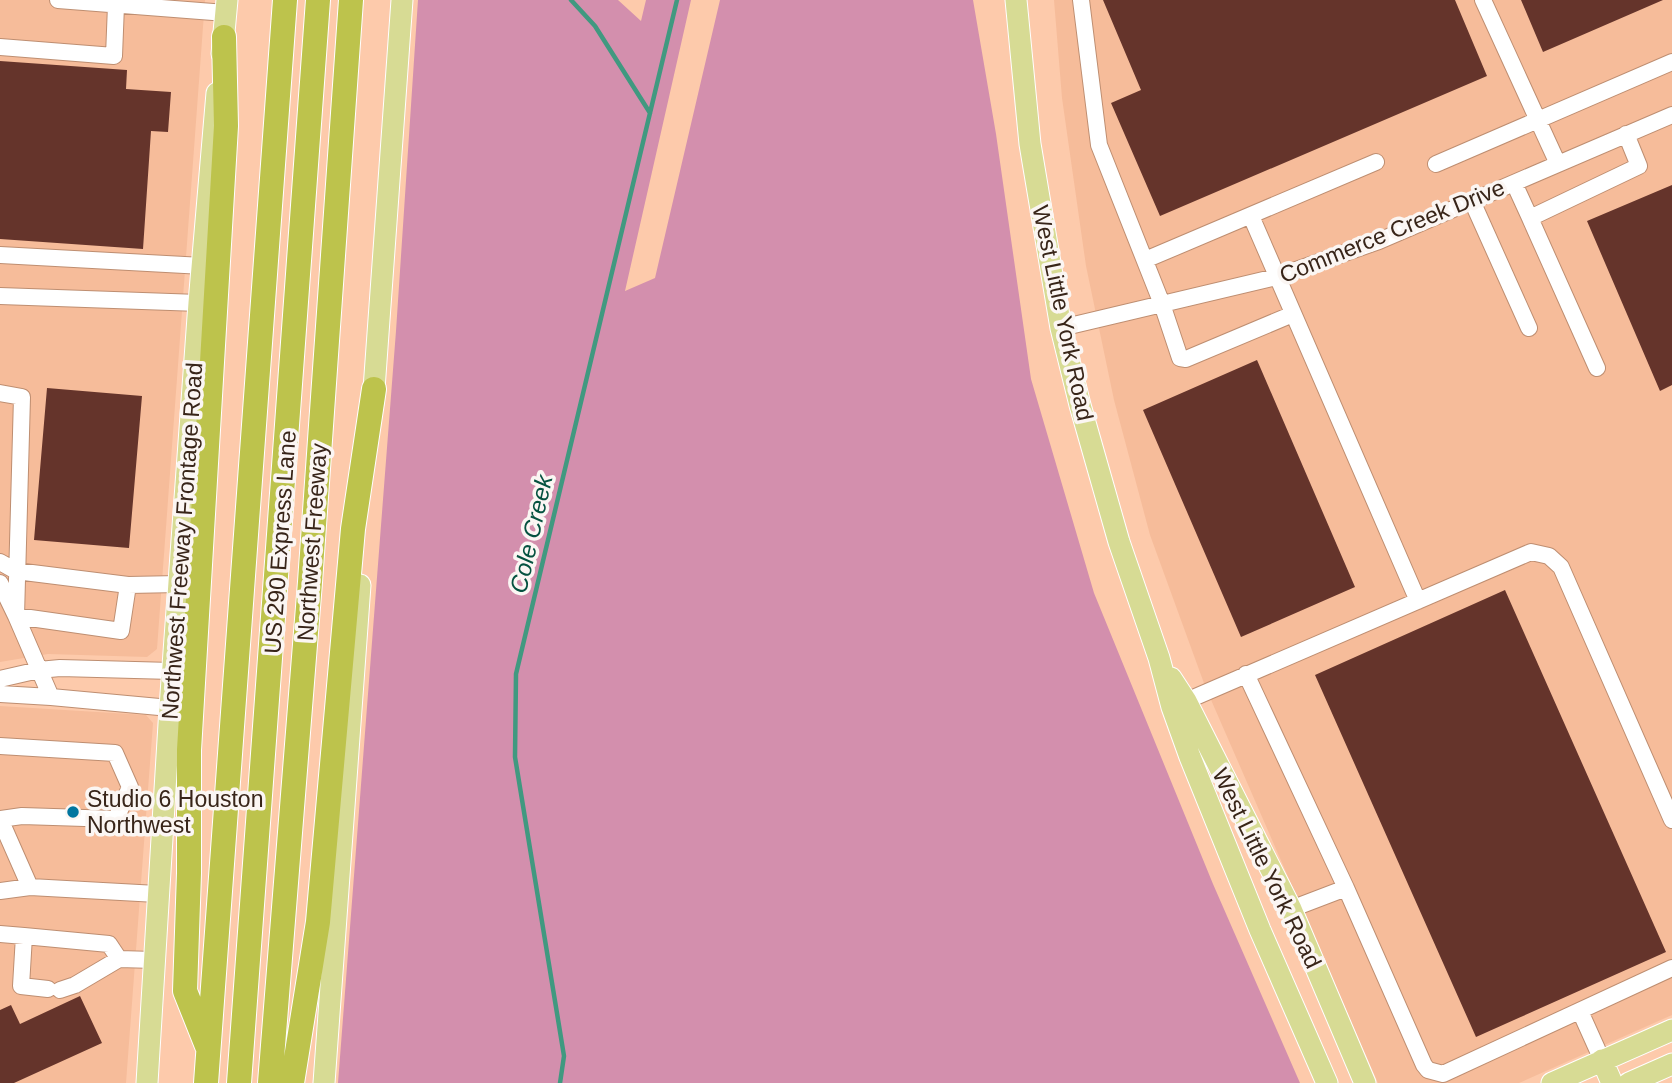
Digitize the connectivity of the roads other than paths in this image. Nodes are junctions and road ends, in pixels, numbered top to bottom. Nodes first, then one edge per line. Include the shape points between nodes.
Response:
1 (58, 0) edge
2 (285, 0) edge
3 (318, 0) edge
4 (351, 0) edge
5 (402, 0) edge
6 (1016, 0) edge
7 (1081, 0) edge
8 (1483, 0) edge
9 (116, 5) junction
10 (225, 17) edge
11 (0, 47) edge
12 (1672, 62) edge
13 (1672, 114) edge
14 (1537, 120) junction
15 (1626, 134) junction
16 (1376, 162) dead end
17 (1436, 164) dead end
18 (1558, 164) junction
19 (1514, 183) junction
20 (1472, 201) junction
21 (1251, 216) junction
22 (1530, 218) junction
23 (0, 256) edge
24 (1145, 260) junction
25 (203, 266) junction
26 (1276, 277) junction
27 (0, 296) edge
28 (199, 303) junction
29 (1163, 304) junction
30 (1293, 314) junction
31 (1061, 328) junction
32 (1529, 328) dead end
33 (1597, 368) dead end
34 (374, 389) junction
35 (0, 393) edge
36 (0, 562) edge
37 (16, 571) junction
38 (0, 583) edge
39 (128, 584) junction
40 (178, 584) junction
41 (1418, 601) junction
42 (16, 616) junction
43 (1159, 658) junction
44 (39, 670) junction
45 (172, 671) junction
46 (1246, 674) junction
47 (0, 679) edge
48 (0, 694) edge
49 (51, 696) junction
50 (1185, 701) junction
51 (170, 708) junction
52 (0, 746) edge
53 (0, 819) edge
54 (1672, 820) edge
55 (30, 887) junction
56 (1346, 888) junction
57 (0, 891) edge
58 (157, 894) junction
59 (1291, 909) junction
60 (0, 934) edge
61 (24, 936) junction
62 (119, 959) junction
63 (154, 960) junction
64 (1672, 968) edge
65 (1580, 1011) junction
66 (1672, 1030) edge
67 (209, 1050) junction
68 (1602, 1060) junction
69 (1672, 1063) edge
70 (147, 1083) edge
71 (206, 1083) edge
72 (239, 1083) edge
73 (270, 1083) edge
74 (292, 1083) edge
75 (324, 1083) edge
76 (1327, 1083) edge
77 (1365, 1083) edge
78 (1552, 1083) edge
79 (1612, 1083) edge
80 (1629, 1083) edge

1 - 9 street
2 - 67 highway
3 - 72 highway, US 290 Express Lane
4 - 73 highway, Northwest Freeway
5 - 34 main road
6 - 31 main road, West Little York Road via 1030,144
7 - 24 street via 1099,145
8 - 14 street
9 - 10 street
9 - 11 street via 114,56
10 - 25 main road, Northwest Freeway Frontage Road
10 - 67 highway via 226,126 189,750 185,991
12 - 14 street
13 - 15 street, Commerce Creek Drive
14 - 17 street
14 - 18 street
15 - 18 street, Commerce Creek Drive
15 - 22 street via 1639,166
16 - 21 street
18 - 19 street, Commerce Creek Drive
19 - 20 street, Commerce Creek Drive
19 - 22 street
20 - 26 street, Commerce Creek Drive via 1379,241
20 - 32 street
21 - 24 street
21 - 26 street
22 - 33 street
23 - 25 street
24 - 29 street
25 - 28 main road, Northwest Freeway Frontage Road
26 - 29 street, Commerce Creek Drive
26 - 30 street
27 - 28 street
28 - 40 main road, Northwest Freeway Frontage Road
29 - 30 street via 1178,355 1186,359
29 - 31 street, Commerce Creek Drive
30 - 41 street
31 - 43 main road, West Little York Road via 1119,542
34 - 74 highway via 354,529 318,922
34 - 75 main road
35 - 37 street via 22,397
36 - 37 street
37 - 39 street
37 - 42 street
38 - 42 street
39 - 40 street
39 - 42 street via 121,631
40 - 45 main road, Northwest Freeway Frontage Road
41 - 46 street
41 - 54 street via 1531,552 1549,556 1561,567
42 - 44 street
43 - 50 main road, West Little York Road
43 - 76 main road, West Little York Road via 1190,757
44 - 45 street
44 - 47 street
44 - 49 street
45 - 51 main road, Northwest Freeway Frontage Road
46 - 50 street
46 - 56 street
48 - 49 street
49 - 51 street
50 - 59 main road, West Little York Road
51 - 58 main road, Northwest Freeway Frontage Road
52 - 53 street via 115,753 130,787 116,819
53 - 55 street
55 - 57 street
55 - 58 street
56 - 59 street
56 - 65 street via 1428,1070 1443,1074
58 - 63 main road, Northwest Freeway Frontage Road
59 - 77 main road, West Little York Road
60 - 61 street
61 - 62 street via 109,944
61 - 62 street via 21,986 54,989 75,985
62 - 63 street
63 - 70 main road, Northwest Freeway Frontage Road
64 - 65 street
65 - 68 street
66 - 68 main road
67 - 71 highway
68 - 78 main road
68 - 79 main road
69 - 80 main road

